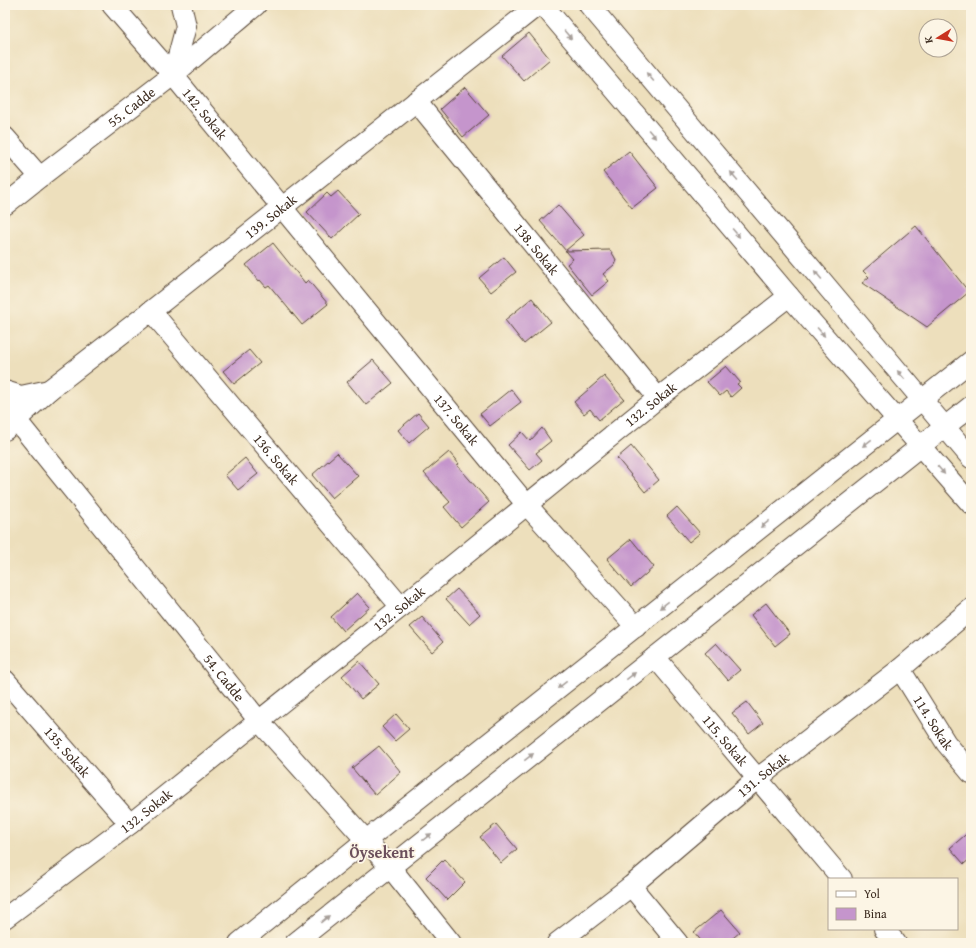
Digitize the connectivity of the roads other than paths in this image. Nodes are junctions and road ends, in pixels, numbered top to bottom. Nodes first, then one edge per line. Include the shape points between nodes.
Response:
1 (112, 5) edge
2 (181, 5) edge
3 (256, 5) edge
4 (538, 5) edge
5 (543, 5) edge
6 (589, 5) edge
7 (173, 76) junction
8 (416, 101) junction
9 (5, 137) edge
10 (40, 177) junction
11 (5, 205) edge
12 (282, 207) junction
13 (789, 296) junction
14 (151, 311) junction
15 (971, 361) edge
16 (49, 390) junction
17 (5, 391) edge
18 (658, 398) junction
19 (922, 400) junction
20 (971, 406) edge
21 (9, 419) edge
22 (898, 419) junction
23 (945, 427) junction
24 (921, 446) junction
25 (971, 458) edge
26 (526, 504) junction
27 (971, 504) edge
28 (401, 607) junction
29 (971, 609) edge
30 (636, 627) junction
31 (655, 657) junction
32 (900, 669) junction
33 (5, 680) edge
34 (259, 721) junction
35 (971, 773) edge
36 (758, 778) junction
37 (130, 824) junction
38 (365, 841) junction
39 (390, 867) junction
40 (841, 878) edge
41 (631, 886) junction
42 (5, 918) edge
43 (885, 930) edge
44 (239, 943) edge
45 (295, 943) edge
46 (451, 943) edge
47 (557, 943) edge
48 (678, 943) edge
49 (896, 943) edge

1 - 7 street
2 - 7 street, 142. Sokak via 186,26
3 - 7 street, 55. Cadde
4 - 8 street, 139. Sokak
5 -> 13 street
19 -> 6 street
7 - 10 street, 55. Cadde
7 - 12 street, 142. Sokak
8 - 12 street, 139. Sokak
8 - 18 street, 138. Sokak
9 - 10 street
10 - 11 street, 55. Cadde
12 - 14 street, 139. Sokak
12 - 26 street, 137. Sokak
13 - 18 street, 132. Sokak
13 -> 22 street
14 - 16 street, 139. Sokak
14 - 28 street, 136. Sokak
15 - 19 street
16 - 17 street via 21,396
16 - 21 street, 139. Sokak
18 - 26 street, 132. Sokak
19 - 22 street
19 - 23 street
20 - 23 street
21 - 34 street, 54. Cadde
22 - 24 street
22 -> 30 street
23 - 24 street
23 - 25 street
24 -> 27 street
24 - 31 street
26 - 28 street, 132. Sokak
26 - 30 street, 137. Sokak
28 - 34 street, 132. Sokak
29 - 32 street, 131. Sokak
30 -> 38 street
31 - 36 street, 115. Sokak
39 -> 31 street
32 - 35 street, 114. Sokak via 946,743
32 - 36 street, 131. Sokak
33 - 37 street, 135. Sokak
34 - 37 street, 132. Sokak
34 - 38 street, 54. Cadde
36 - 40 street, 115. Sokak
36 - 41 street, 131. Sokak
37 - 42 street, 132. Sokak
38 - 39 street, 54. Cadde
38 - 44 street
45 -> 39 street
39 - 46 street, 54. Cadde
41 - 47 street, 131. Sokak
41 - 48 street
43 - 49 street

